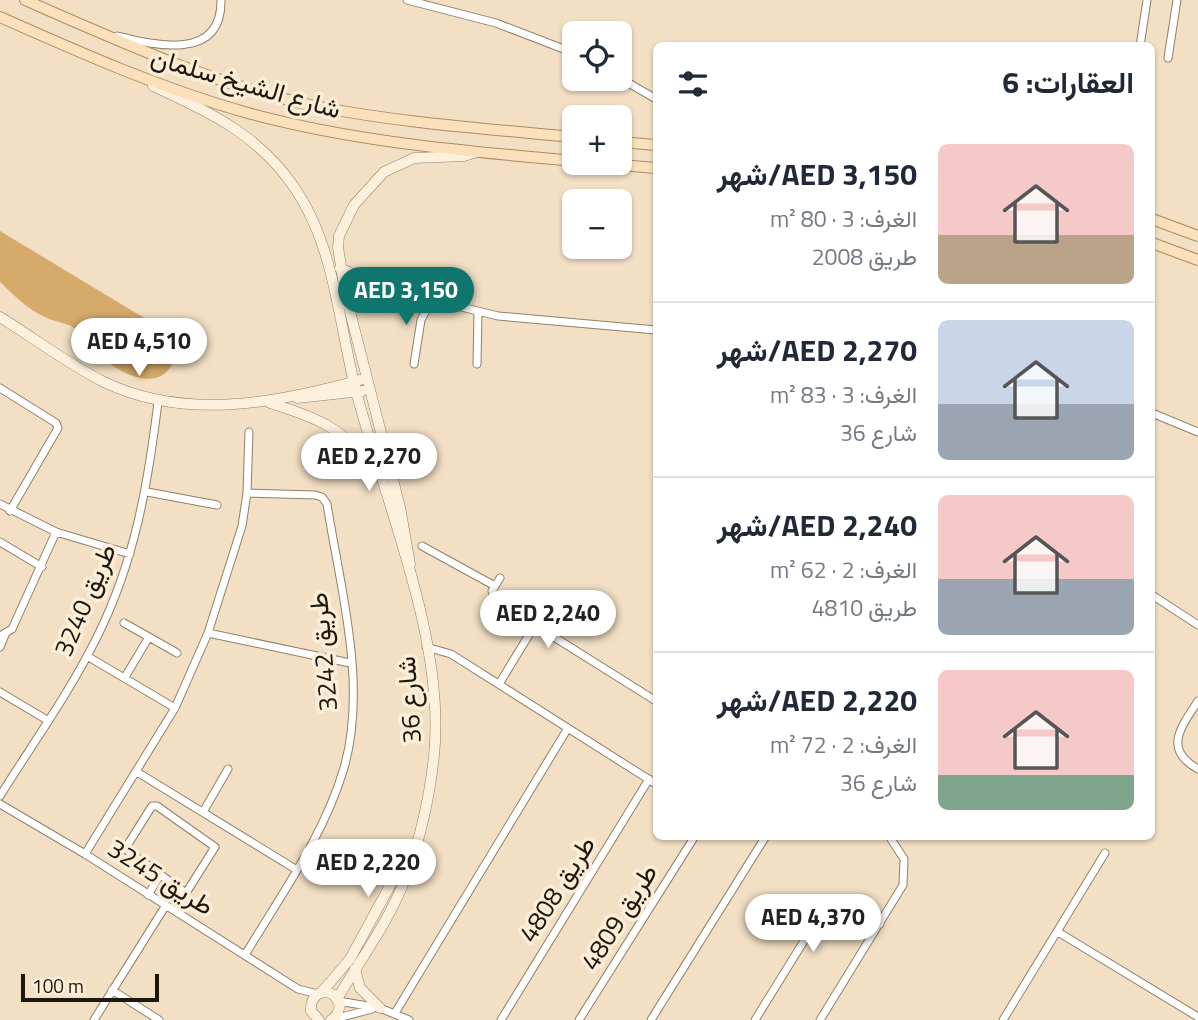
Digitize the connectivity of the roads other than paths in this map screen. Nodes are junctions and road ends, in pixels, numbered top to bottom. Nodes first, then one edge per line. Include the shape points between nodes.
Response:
1 (25, 0) edge
2 (221, 0) edge
3 (407, 0) edge
4 (1147, 0) edge
5 (1177, 0) edge
6 (0, 17) edge
7 (98, 32) junction
8 (1141, 42) edge
9 (562, 48) edge
10 (1168, 58) dead end
11 (121, 71) junction
12 (632, 85) edge
13 (653, 97) edge
14 (562, 136) edge
15 (632, 143) edge
16 (653, 145) edge
17 (477, 152) junction
18 (562, 160) edge
19 (632, 166) edge
20 (653, 168) edge
21 (1155, 220) edge
22 (1198, 236) edge
23 (1155, 244) edge
24 (1198, 260) edge
25 (340, 268) junction
26 (380, 287) junction
27 (339, 293) junction
28 (430, 301) junction
29 (343, 306) junction
30 (478, 312) junction
31 (0, 317) edge
32 (653, 330) edge
33 (414, 364) dead end
34 (477, 364) dead end
35 (366, 384) junction
36 (355, 387) junction
37 (0, 388) edge
38 (158, 402) junction
39 (266, 402) junction
40 (1155, 414) edge
41 (249, 432) dead end
42 (1198, 432) edge
43 (380, 477) junction
44 (147, 492) junction
45 (247, 493) junction
46 (0, 505) edge
47 (217, 505) dead end
48 (10, 511) junction
49 (56, 532) junction
50 (0, 542) edge
51 (422, 547) dead end
52 (130, 554) junction
53 (43, 567) junction
54 (500, 578) dead end
55 (412, 586) junction
56 (495, 586) junction
57 (1155, 597) edge
58 (124, 623) dead end
59 (535, 625) junction
60 (1198, 625) edge
61 (208, 633) junction
62 (2, 636) edge
63 (149, 637) junction
64 (0, 647) edge
65 (426, 647) junction
66 (177, 653) dead end
67 (87, 656) junction
68 (350, 663) junction
69 (125, 677) junction
70 (499, 684) junction
71 (0, 692) edge
72 (653, 699) edge
73 (1198, 701) edge
74 (175, 708) junction
75 (47, 720) junction
76 (568, 728) junction
77 (1198, 768) edge
78 (228, 769) dead end
79 (137, 772) junction
80 (653, 782) edge
81 (0, 796) edge
82 (0, 804) edge
83 (202, 812) junction
84 (423, 812) junction
85 (692, 840) edge
86 (764, 840) edge
87 (892, 840) edge
88 (1105, 853) dead end
89 (85, 854) junction
90 (297, 870) junction
91 (160, 875) junction
92 (148, 895) junction
93 (166, 905) junction
94 (880, 924) junction
95 (1058, 932) junction
96 (245, 955) junction
97 (355, 968) junction
98 (298, 989) junction
99 (112, 990) junction
100 (320, 993) junction
101 (338, 1000) junction
102 (380, 1008) junction
103 (309, 1013) edge
104 (395, 1013) junction
105 (1198, 1017) edge
106 (332, 1019) edge
107 (94, 1020) edge
108 (159, 1020) edge
109 (319, 1020) edge
110 (409, 1020) edge
111 (501, 1020) edge
112 (579, 1020) edge
113 (651, 1020) edge
114 (755, 1020) edge
115 (820, 1020) edge
116 (1003, 1020) edge

1 - 7 main road, شارع الشيخ سلمان
2 - 7 street via 213,28 199,40 181,46 163,47
3 - 9 street via 496,23
4 - 8 street
5 - 10 street
6 - 11 main road, شارع الشيخ سلمان
7 - 14 main road, شارع الشيخ سلمان via 234,84 314,105
11 - 17 main road, شارع الشيخ سلمان via 247,113 330,132
11 - 27 street, شارع 36 via 235,127 265,152 310,215
12 - 13 street
15 - 16 main road
17 - 18 main road, شارع الشيخ سلمان
17 - 25 street, شارع 36 via 414,159 384,172 347,215 338,247
19 - 20 main road
21 - 22 main road
23 - 24 main road
25 - 26 street
25 - 27 street, شارع 36
26 - 27 street
26 - 28 street
27 - 29 street, شارع 36
28 - 29 street via 379,298
28 - 30 street
28 - 33 street via 421,320
29 - 35 street, شارع 36
29 - 36 street, شارع 36
30 - 32 street
30 - 34 street
31 - 38 street via 104,382
35 - 36 street
35 - 55 street, شارع 36 via 400,507
36 - 39 street
36 - 43 street, شارع 36
37 - 48 street via 58,428
38 - 39 street
38 - 44 street, طريق 3240
39 - 43 street via 330,424
40 - 42 street
41 - 45 street
43 - 55 street, شارع 36
44 - 47 street
44 - 52 street, طريق 3240
45 - 61 street via 242,526
45 - 68 street, طريق 3242 via 315,495 327,504
46 - 48 street
48 - 49 street
49 - 52 street
49 - 53 street
50 - 53 street
51 - 56 street
52 - 67 street, طريق 3240
53 - 62 street via 12,629
54 - 56 street
55 - 65 street, شارع 36
56 - 59 street via 495,600
57 - 60 street
58 - 63 street
59 - 70 street
59 - 72 street
61 - 68 street
61 - 74 street
62 - 64 street
63 - 66 street
63 - 69 street
65 - 70 street via 451,654
65 - 84 street, شارع 36 via 434,687 435,733
67 - 69 street
67 - 75 street, طريق 3240
68 - 90 street, طريق 3242 via 345,765
69 - 74 street
70 - 76 street
71 - 75 street
73 - 77 street via 1178,736 1179,750
74 - 79 street
75 - 81 street, طريق 3240
76 - 80 street
76 - 104 street
78 - 83 street
79 - 83 street
79 - 89 street
80 - 111 street, طريق 4808
82 - 89 street, طريق 3245
83 - 90 street
84 - 97 street, شارع 36 via 396,901
84 - 100 street, شارع 36 via 386,897 350,959
85 - 112 street, طريق 4809
86 - 113 street
87 - 94 street via 904,859 903,885
88 - 95 street
89 - 92 street, طريق 3245
90 - 96 street, طريق 3242
91 - 91 street via 186,893 215,847 152,806 125,849
91 - 92 street
92 - 93 street, طريق 3245
93 - 96 street, طريق 3245
93 - 99 street
94 - 114 street via 845,904 825,907
94 - 115 street
95 - 105 street
95 - 116 street
96 - 98 street, طريق 3245
97 - 101 street, شارع 36
97 - 102 street via 360,988
98 - 100 street, طريق 3245
98 - 103 street, طريق 3245
99 - 107 street
99 - 108 street
100 - 101 street via 330,993
100 - 103 street, شارع 36
101 - 102 street
101 - 106 street, شارع 36 via 339,1010
102 - 104 street
102 - 106 street
103 - 109 street
104 - 110 street

